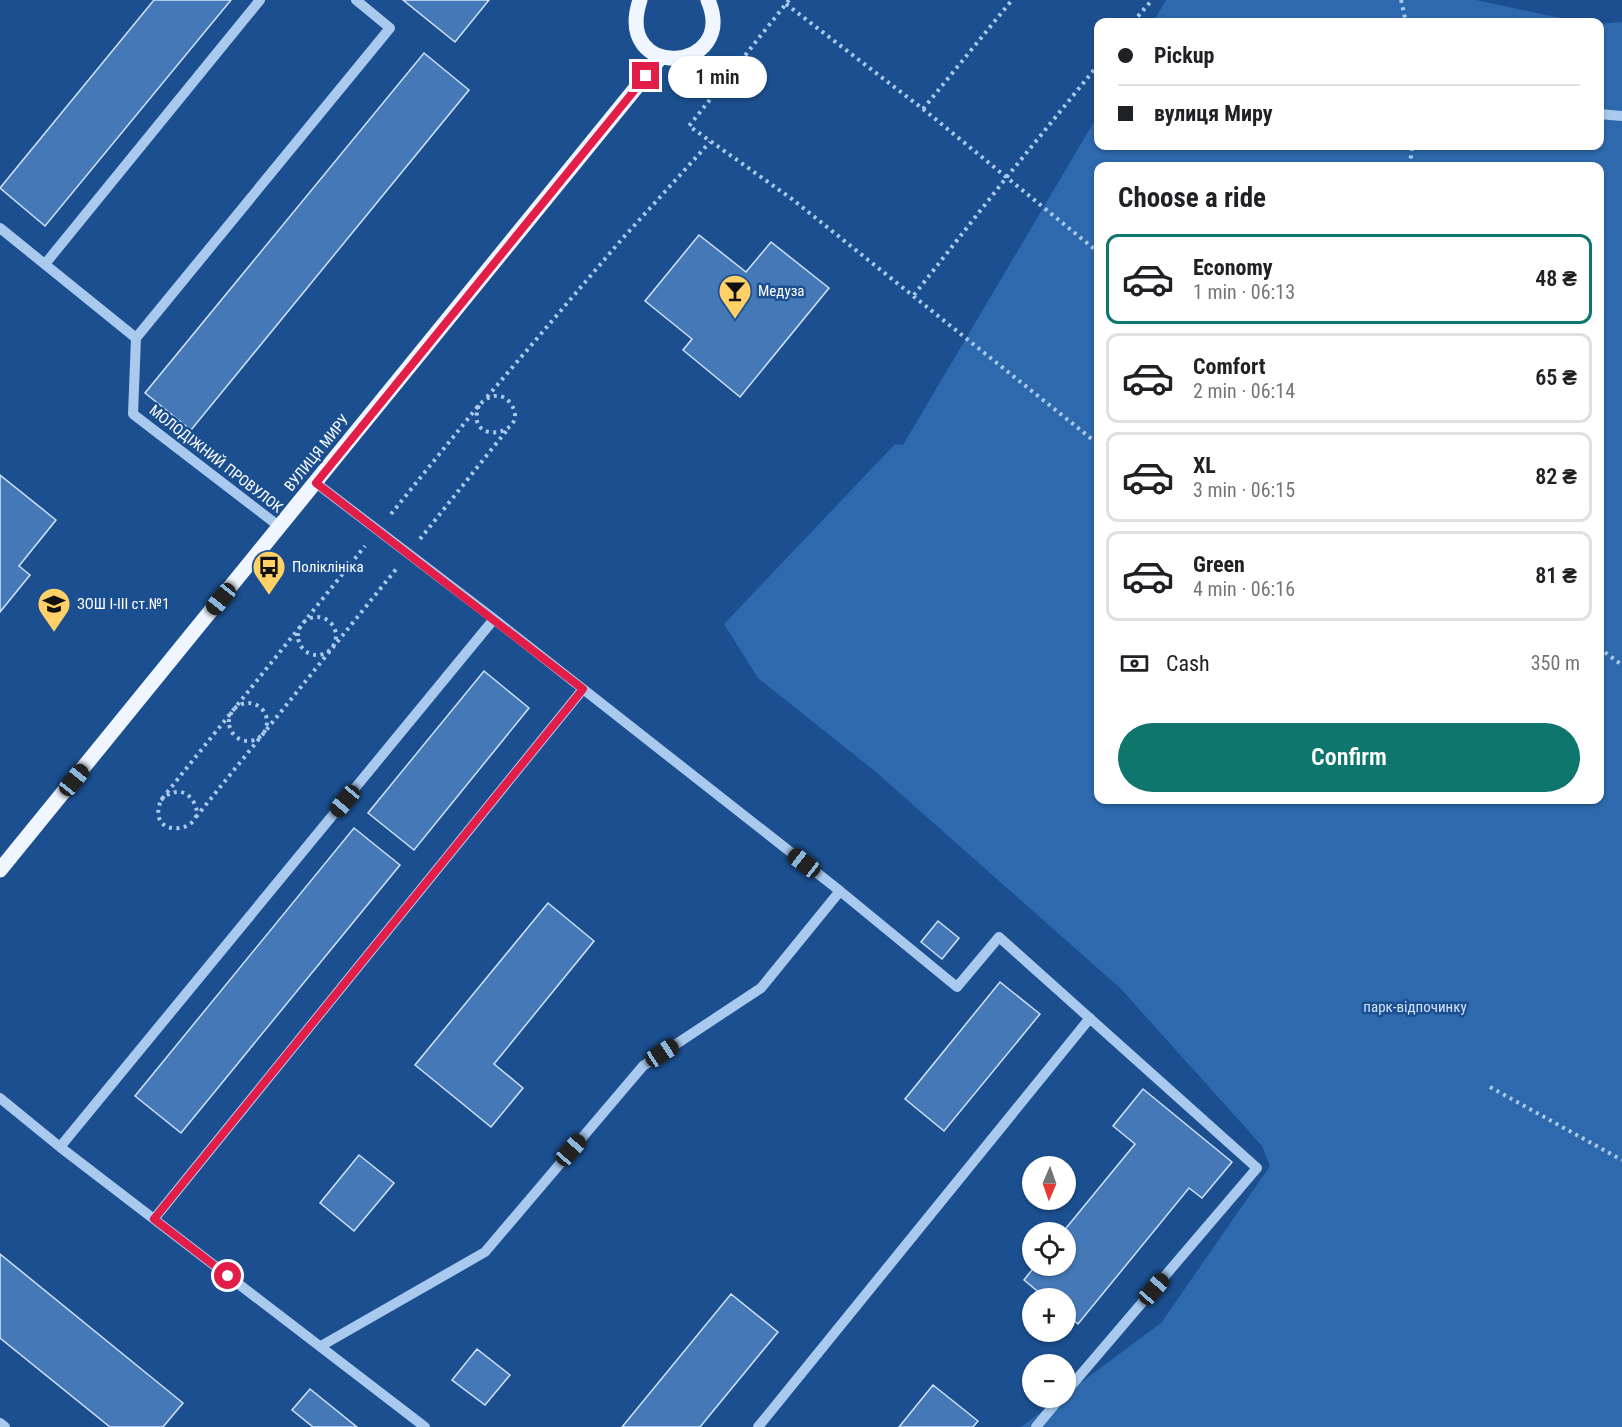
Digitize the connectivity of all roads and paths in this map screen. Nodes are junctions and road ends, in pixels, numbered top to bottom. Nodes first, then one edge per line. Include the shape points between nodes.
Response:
1 (260, 0) edge
2 (356, 0) edge
3 (640, 0) edge
4 (708, 0) edge
5 (1012, 0) edge
6 (1152, 0) edge
7 (1401, 0) edge
8 (788, 2) edge
9 (1136, 18) edge
10 (1405, 18) edge
11 (661, 57) junction
12 (1094, 70) edge
13 (923, 109) junction
14 (1604, 114) edge
15 (1622, 116) edge
16 (710, 142) junction
17 (1006, 177) junction
18 (0, 228) edge
19 (1094, 249) edge
20 (45, 264) junction
21 (914, 295) junction
22 (136, 338) junction
23 (485, 399) junction
24 (479, 405) junction
25 (512, 425) junction
26 (1094, 441) edge
27 (316, 483) junction
28 (280, 527) junction
29 (378, 530) junction
30 (408, 554) junction
31 (494, 619) junction
32 (302, 624) junction
33 (333, 647) junction
34 (1604, 652) edge
35 (1622, 665) edge
36 (583, 689) junction
37 (233, 710) junction
38 (263, 734) junction
39 (161, 800) junction
40 (193, 821) junction
41 (0, 870) edge
42 (840, 891) junction
43 (1090, 1018) junction
44 (1490, 1087) dead end
45 (0, 1098) edge
46 (60, 1147) junction
47 (1622, 1160) edge
48 (154, 1219) junction
49 (321, 1347) junction
50 (1076, 1380) edge
51 (1052, 1408) edge
52 (0, 1424) edge
53 (5, 1427) edge
54 (425, 1427) edge
55 (758, 1427) edge
56 (1036, 1427) edge

1 - 20 street
2 - 22 street via 390,28
3 - 11 main road via 635,28 641,41
4 - 11 main road via 713,20 708,40 700,50 688,57
5 - 13 path
6 - 9 path
7 - 10 path
8 - 13 path
8 - 16 path via 689,126
11 - 27 main road, ВУЛИЦЯ МИРУ
12 - 17 path
13 - 17 path
14 - 15 street
16 - 21 path via 792,199
16 - 23 path
17 - 19 path
17 - 21 path
18 - 20 street
20 - 22 street
21 - 26 path
22 - 28 street, МОЛОДІЖНИЙ ПРОВУЛОК via 133,414
23 - 24 path
23 - 25 path via 493,395 509,401 513,408
24 - 25 path via 477,421 489,433 506,431
24 - 29 path
25 - 30 path
27 - 28 main road, ВУЛИЦЯ МИРУ
27 - 29 street
28 - 41 main road, ВУЛИЦЯ МИРУ
29 - 30 street
29 - 32 path
30 - 31 street
30 - 33 path
31 - 36 street
31 - 46 street
32 - 33 path via 309,619 326,618 336,631
32 - 33 path via 298,641 303,648 318,655
32 - 37 path
33 - 38 path
34 - 35 path
36 - 42 street
36 - 48 street
37 - 38 path via 229,726 240,740 256,740
37 - 38 path via 249,702 264,710 267,727
37 - 39 path
38 - 40 path
39 - 40 path via 158,807 163,824 179,830
39 - 40 path via 175,791 184,792 195,805
42 - 43 street via 957,987 999,937
42 - 49 street via 761,988 643,1066 484,1252
43 - 50 street via 1257,1168
43 - 55 street
44 - 47 path
45 - 46 street
46 - 48 street
48 - 49 street
49 - 54 street
51 - 56 street
52 - 53 street

